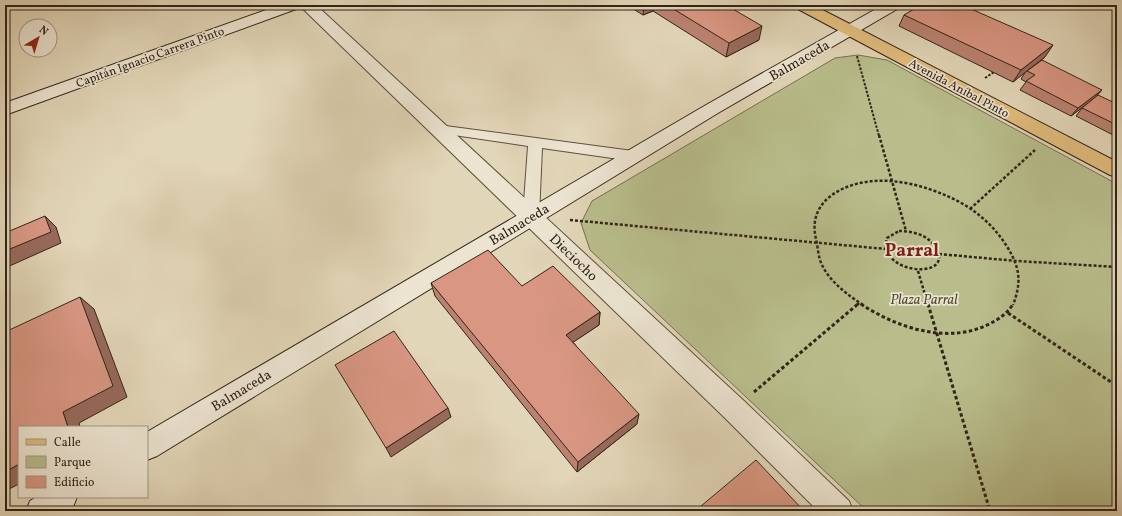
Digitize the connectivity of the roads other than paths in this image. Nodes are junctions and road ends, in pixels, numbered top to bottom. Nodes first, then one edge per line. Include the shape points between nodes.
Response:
1 (294, 5) edge
2 (307, 5) edge
3 (801, 5) edge
4 (825, 5) edge
5 (894, 5) edge
6 (856, 27) junction
7 (5, 109) edge
8 (438, 129) junction
9 (1057, 131) junction
10 (535, 142) junction
11 (1117, 154) edge
12 (633, 156) junction
13 (1117, 170) edge
14 (531, 216) junction
15 (148, 446) edge
16 (61, 498) edge
17 (40, 511) edge
18 (839, 511) edge

1 - 7 main road, Capitán Ignacio Carrera Pinto
2 - 8 main road, Dieciocho
3 - 6 main road, Avenida Aníbal Pinto
4 - 6 main road, Avenida Aníbal Pinto
5 - 6 main road, Balmaceda
6 - 9 main road, Avenida Aníbal Pinto
6 - 12 main road, Balmaceda
8 - 10 lane
8 - 14 main road, Dieciocho
9 - 11 main road, Avenida Aníbal Pinto
9 - 13 main road, Avenida Aníbal Pinto
10 - 12 lane
10 - 14 lane
12 - 14 main road, Balmaceda
14 - 15 main road, Balmaceda
14 - 18 main road, Dieciocho
16 - 17 main road

